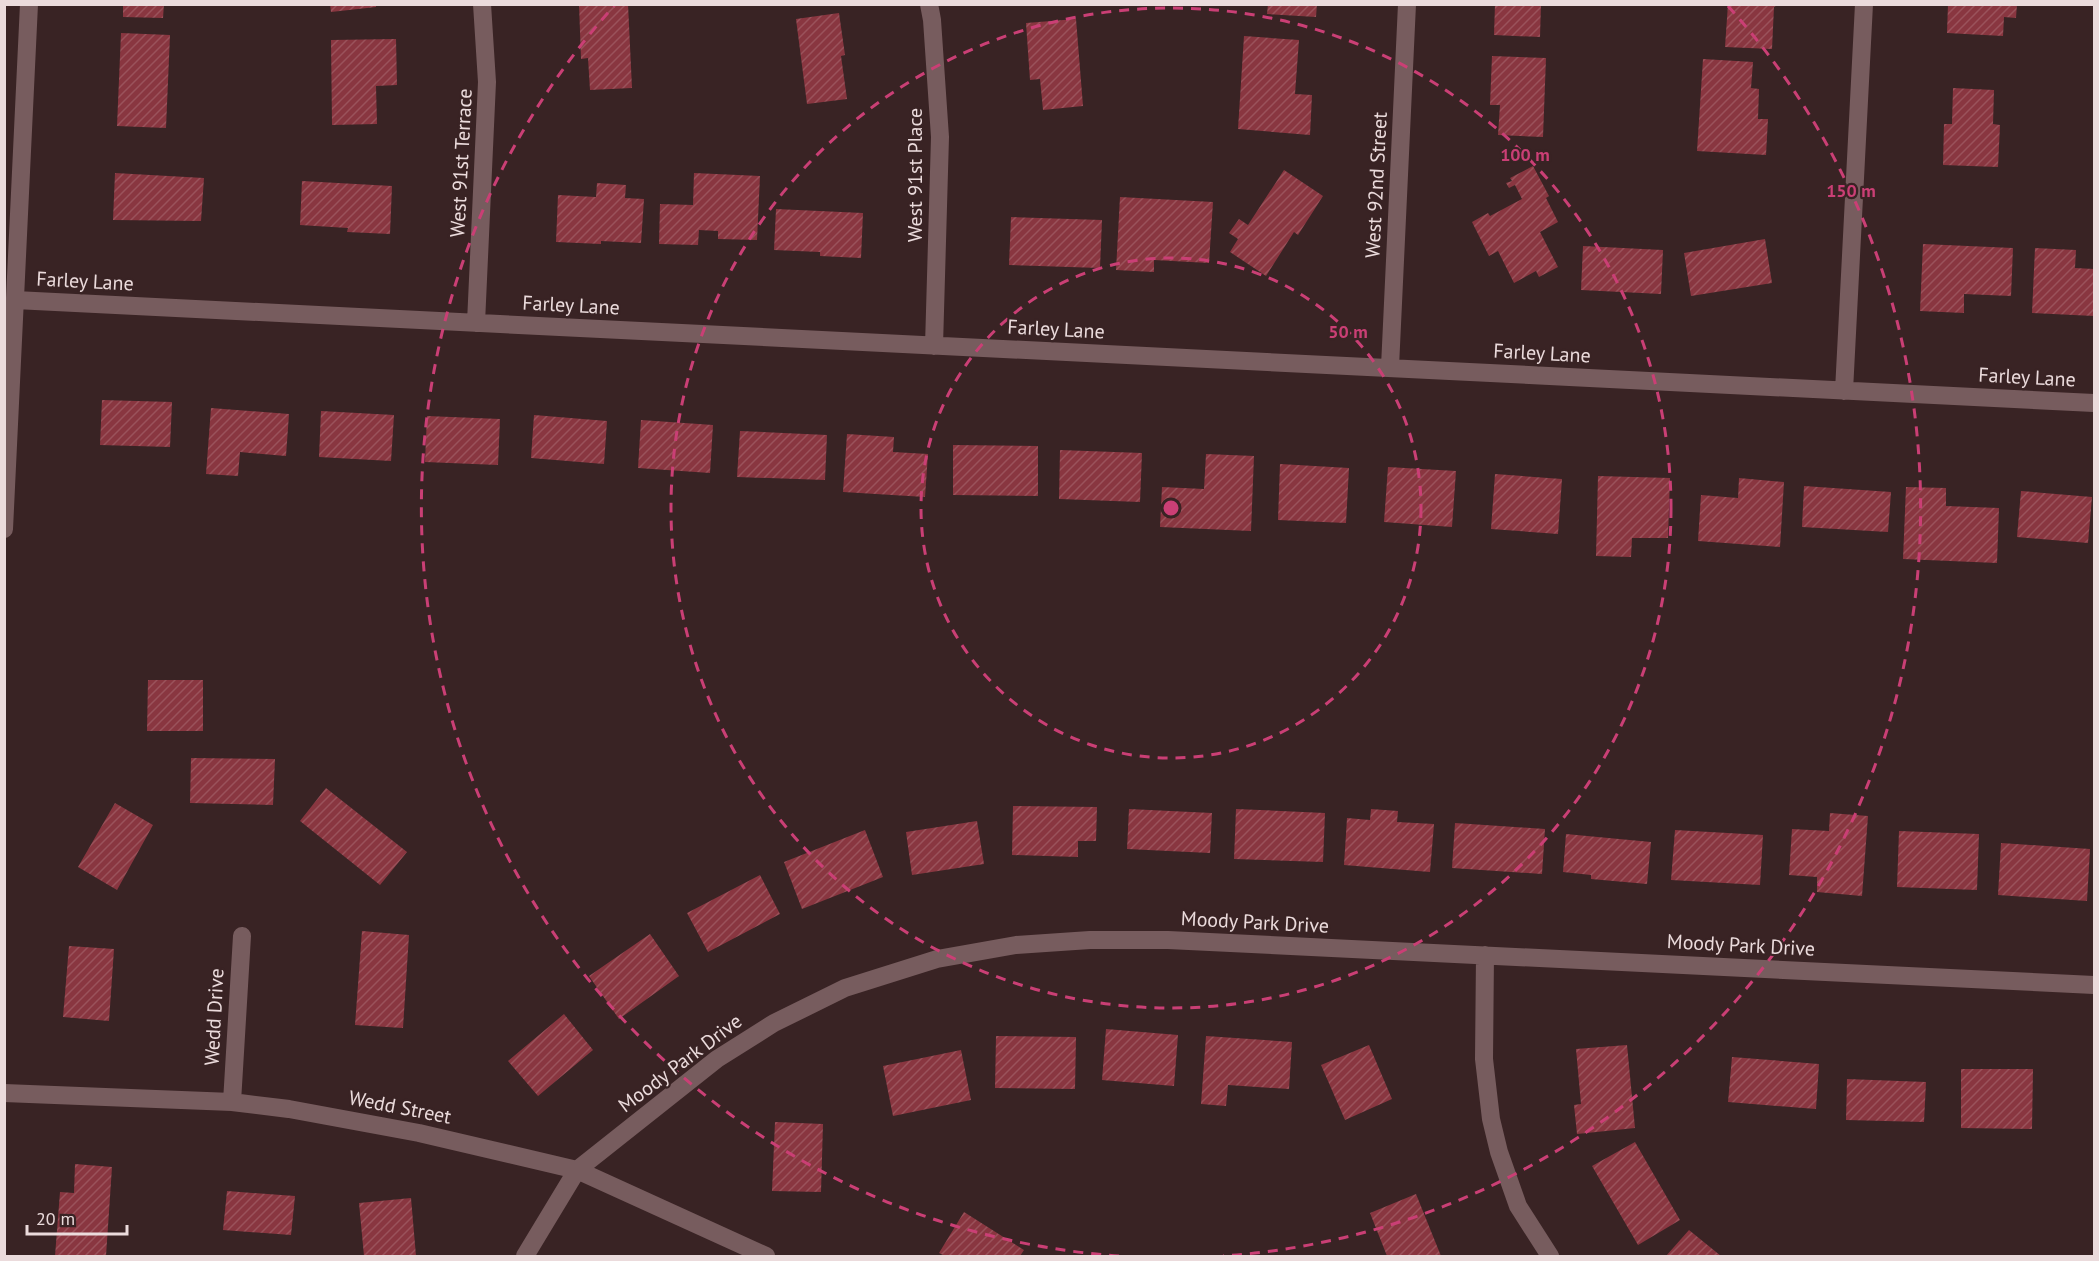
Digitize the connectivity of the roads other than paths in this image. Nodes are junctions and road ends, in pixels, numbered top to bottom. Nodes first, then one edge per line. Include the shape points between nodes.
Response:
1 (29, 4) edge
2 (483, 4) edge
3 (929, 4) edge
4 (1407, 4) edge
5 (1864, 4) edge
6 (15, 300) junction
7 (476, 323) junction
8 (934, 346) junction
9 (1390, 367) junction
10 (1845, 391) junction
11 (2094, 403) edge
12 (4, 529) edge
13 (242, 936) dead end
14 (1485, 955) junction
15 (2094, 986) edge
16 (4, 1093) edge
17 (232, 1102) junction
18 (577, 1170) junction
19 (525, 1257) edge
20 (766, 1257) edge
21 (1550, 1257) edge

1 - 6 street
2 - 7 street, West 91st Terrace via 487,82
3 - 8 street, West 91st Place via 940,137
4 - 9 street, West 92nd Street
5 - 10 street
6 - 7 street, Farley Lane
6 - 12 street
7 - 8 street, Farley Lane
8 - 9 street, Farley Lane
9 - 10 street, Farley Lane
10 - 11 street, Farley Lane
13 - 17 street, Wedd Drive
14 - 15 street, Moody Park Drive
14 - 18 street, Moody Park Drive via 1090,940 1016,945 937,959 845,988 774,1023 717,1059
14 - 21 street via 1484,1059 1491,1119 1518,1206
16 - 17 street, Wedd Street
17 - 18 street, Wedd Street via 419,1133
18 - 19 street, Moody Park Drive
18 - 20 street, Wedd Street

